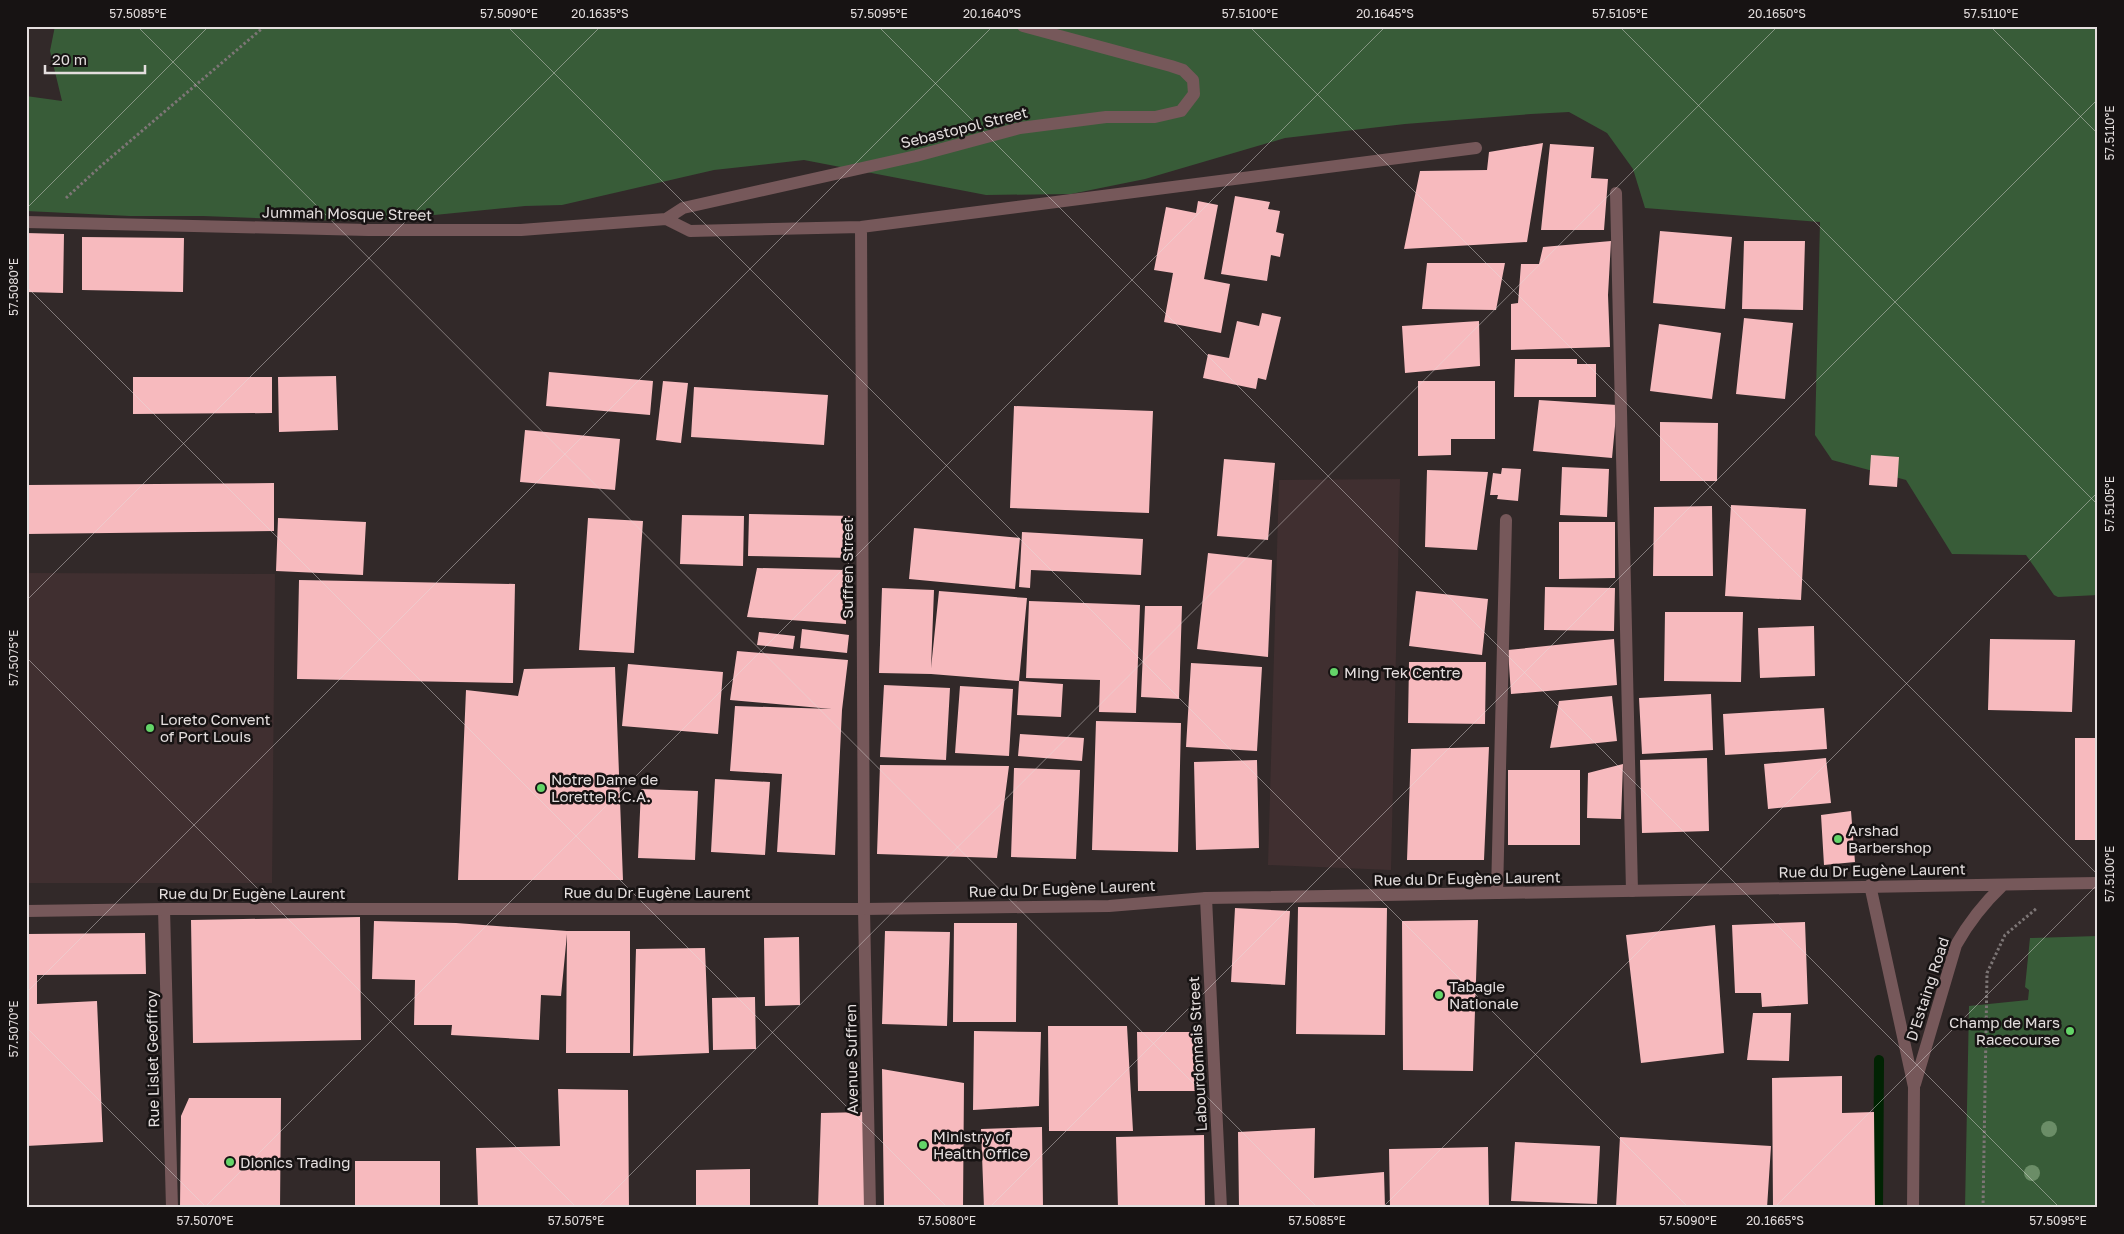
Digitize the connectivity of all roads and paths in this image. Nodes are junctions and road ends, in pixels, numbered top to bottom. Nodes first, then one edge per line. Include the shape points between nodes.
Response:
1 (265, 26) edge
2 (1023, 26) edge
3 (1476, 148) dead end
4 (1616, 193) dead end
5 (666, 219) junction
6 (26, 222) edge
7 (40, 222) junction
8 (861, 227) junction
9 (1506, 520) dead end
10 (2098, 883) edge
11 (2003, 884) junction
12 (1870, 885) junction
13 (1632, 891) junction
14 (1498, 892) junction
15 (1206, 898) junction
16 (2038, 907) dead end
17 (164, 909) junction
18 (864, 909) junction
19 (26, 911) edge
20 (1914, 1087) junction
21 (172, 1208) edge
22 (870, 1208) edge
23 (1221, 1208) edge
24 (1913, 1208) edge
25 (1983, 1208) edge

1 - 7 path
2 - 5 street, Sebastopol Street via 1183,70 1193,80 1194,94 1181,111 1155,117 1106,117 1020,128 916,156 683,208
3 - 8 street
4 - 13 street
5 - 7 street, Jummah Mosque Street via 521,230 368,230
5 - 8 street via 690,231
6 - 7 street, Jummah Mosque Street
8 - 18 street, Suffren Street
9 - 14 street
10 - 11 street, Rue du Dr Eugène Laurent
11 - 12 street, Rue du Dr Eugène Laurent
11 - 20 street, D'Estaing Road via 1979,910 1956,945
12 - 13 street, Rue du Dr Eugène Laurent
12 - 20 street, D'Estaing Road
13 - 14 street, Rue du Dr Eugène Laurent
14 - 15 street, Rue du Dr Eugène Laurent
15 - 18 street, Rue du Dr Eugène Laurent via 1109,906
15 - 23 street, Labourdonnais Street
16 - 25 path via 2004,935 1987,973
17 - 18 street, Rue du Dr Eugène Laurent
17 - 19 street, Rue du Dr Eugène Laurent
17 - 21 street, Rue Lislet Geoffroy
18 - 22 street, Avenue Suffren
20 - 24 street, D'Estaing Road

